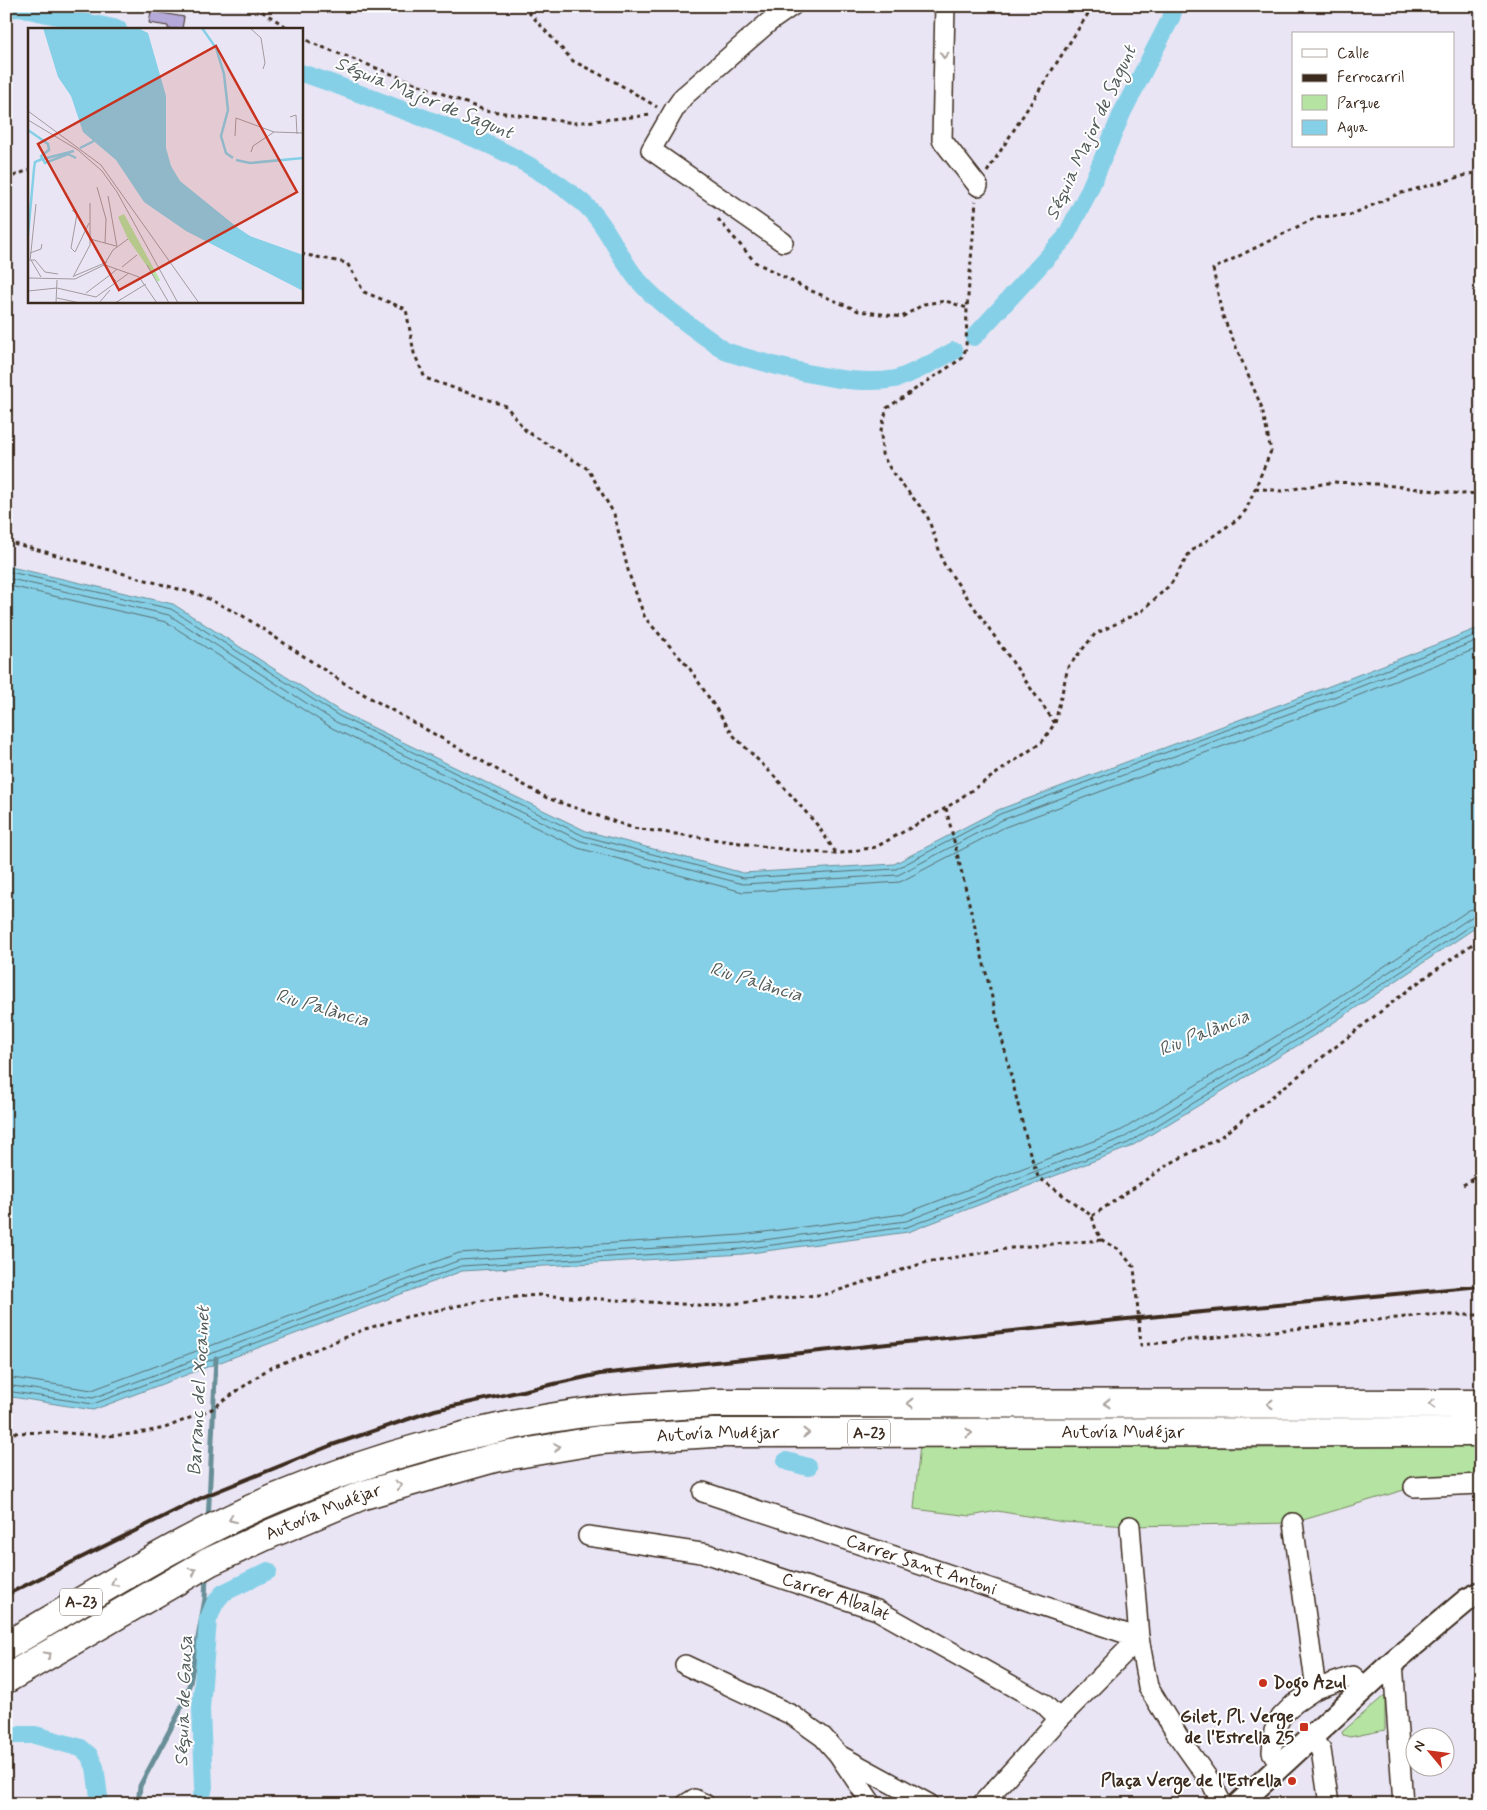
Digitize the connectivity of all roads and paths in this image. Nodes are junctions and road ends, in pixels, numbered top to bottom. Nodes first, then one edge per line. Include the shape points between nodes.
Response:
1 (72, 6) edge
2 (76, 6) edge
3 (247, 6) edge
4 (523, 6) edge
5 (792, 6) edge
6 (946, 6) edge
7 (1093, 6) edge
8 (288, 28) edge
9 (302, 37) edge
10 (670, 111) junction
11 (28, 170) edge
12 (1481, 171) edge
13 (6, 179) edge
14 (978, 186) junction
15 (712, 212) dead end
16 (783, 242) dead end
17 (302, 254) edge
18 (967, 308) junction
19 (1255, 488) junction
20 (1481, 493) edge
21 (6, 541) edge
22 (1055, 723) junction
23 (946, 808) junction
24 (836, 854) junction
25 (1481, 938) edge
26 (1481, 1175) edge
27 (1463, 1185) dead end
28 (1092, 1216) junction
29 (1102, 1240) junction
30 (1481, 1315) edge
31 (1481, 1404) edge
32 (1481, 1432) edge
33 (6, 1433) edge
34 (1481, 1484) edge
35 (1414, 1488) dead end
36 (702, 1492) dead end
37 (1293, 1523) dead end
38 (1130, 1526) dead end
39 (588, 1536) dead end
40 (1481, 1593) edge
41 (1139, 1638) junction
42 (6, 1646) edge
43 (1393, 1662) junction
44 (685, 1665) dead end
45 (6, 1679) edge
46 (1364, 1688) junction
47 (1316, 1689) junction
48 (1059, 1719) junction
49 (1310, 1737) junction
50 (838, 1754) junction
51 (1280, 1765) junction
52 (1212, 1784) junction
53 (1398, 1803) edge
54 (686, 1804) edge
55 (705, 1804) edge
56 (872, 1804) edge
57 (929, 1804) edge
58 (982, 1804) edge
59 (1208, 1804) edge
60 (1222, 1804) edge
61 (1239, 1804) edge
62 (1330, 1804) edge

1 - 2 path
3 - 8 path via 258,9
4 - 10 path via 573,61
5 - 10 street
6 -> 14 street via 942,140
7 - 14 path
9 - 10 path via 484,110 574,123
10 - 16 street via 651,150
11 - 13 path
12 - 19 path via 1398,194 1350,215 1317,217 1213,269 1222,314 1262,408 1272,451
14 - 18 path
15 - 18 path via 755,262 859,311 902,317 924,304 946,302
17 - 24 path via 347,264 364,292 406,309 414,354 425,378 506,406 526,431 588,469 614,514 629,574 645,618 690,669 734,736 818,826
18 - 22 path via 966,349 961,358 887,408 881,430 882,454 892,472 927,515 944,564
19 - 20 path via 1281,491 1334,482
19 - 22 path via 1238,520 1190,552 1171,584 1142,611 1095,634 1068,667
21 - 24 path via 200,594 243,616 344,683 547,798 633,828
22 - 23 path via 1042,742
23 - 24 path via 876,847
23 - 28 path via 1038,1177
25 - 28 path via 1412,986 1220,1138 1170,1164
26 - 27 path
28 - 29 path
29 - 30 path via 1118,1249 1134,1267 1141,1344 1425,1315
29 - 33 path via 1018,1247 926,1262 827,1294 711,1306 537,1295 485,1300 365,1329 268,1369 212,1409 165,1428 106,1436
31 -> 42 highway, Autovía Mudéjar / A-23 via 713,1403 599,1411 480,1431 349,1470 276,1498 156,1558
45 -> 32 highway, Autovía Mudéjar / A-23 via 209,1562 363,1495 494,1458 600,1440 713,1432
34 - 35 street
36 - 41 street, Carrer Sant Antoni
37 - 47 street
38 - 41 street
39 - 48 street, Carrer Albalat via 708,1554 877,1610 1043,1703
40 - 43 street via 1467,1600
41 - 48 street
41 - 52 street via 1148,1687
43 - 46 street
43 - 53 street
44 - 50 street via 792,1715 823,1737
46 - 47 street via 1353,1676
46 - 49 street
47 - 51 street via 1294,1704 1281,1717 1274,1731 1272,1752
48 - 58 street
49 - 51 street
49 - 62 street via 1321,1750
50 - 56 street
50 - 57 street
51 - 61 street
52 - 59 street
52 - 60 street
54 - 55 street via 694,1799

